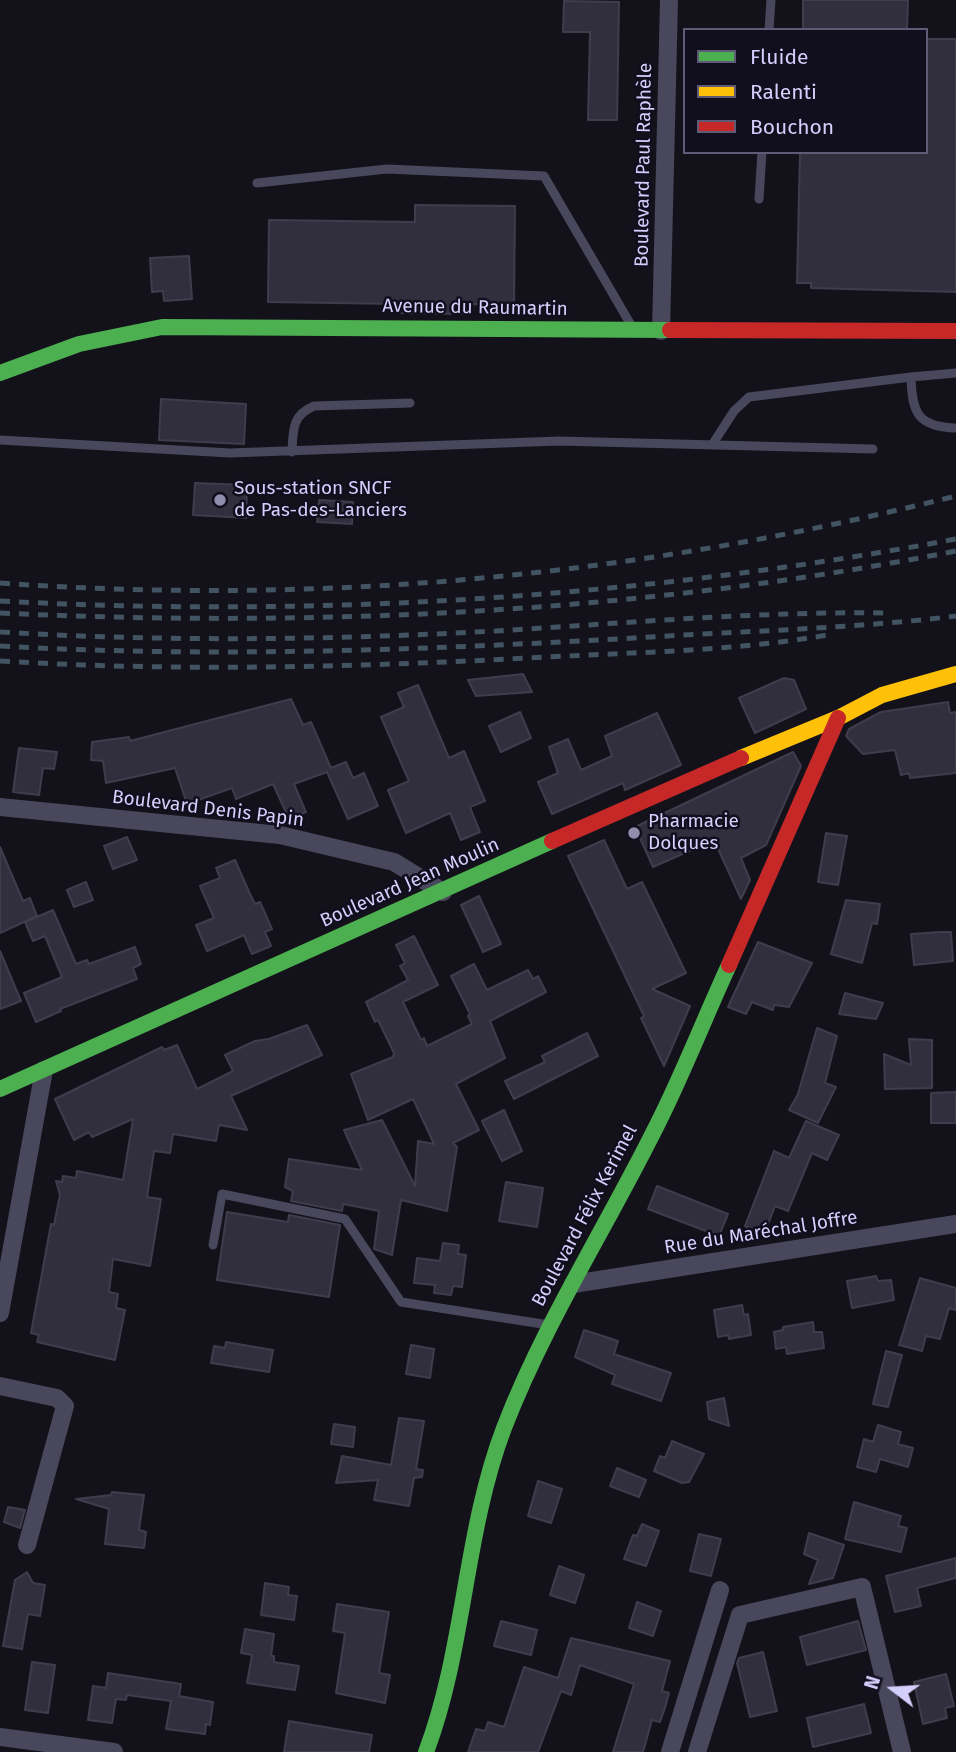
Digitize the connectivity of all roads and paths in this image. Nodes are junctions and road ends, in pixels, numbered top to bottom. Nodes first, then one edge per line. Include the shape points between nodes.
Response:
1 (669, 0) edge
2 (771, 0) edge
3 (769, 28) edge
4 (762, 154) edge
5 (257, 183) dead end
6 (759, 199) dead end
7 (635, 331) junction
8 (661, 331) junction
9 (956, 331) edge
10 (0, 373) edge
11 (956, 373) edge
12 (911, 377) junction
13 (410, 403) dead end
14 (956, 428) edge
15 (0, 440) edge
16 (712, 445) junction
17 (873, 449) dead end
18 (292, 452) junction
19 (956, 674) edge
20 (838, 718) junction
21 (0, 807) edge
22 (443, 892) junction
23 (44, 1070) junction
24 (0, 1089) edge
25 (956, 1224) edge
26 (213, 1245) dead end
27 (573, 1284) junction
28 (0, 1313) edge
29 (551, 1326) junction
30 (0, 1386) edge
31 (27, 1545) dead end
32 (720, 1590) dead end
33 (0, 1737) edge
34 (114, 1752) edge
35 (426, 1752) edge
36 (670, 1752) edge
37 (697, 1752) edge
38 (902, 1752) edge

1 - 8 street, Boulevard Paul Raphèle
2 - 3 lane
4 - 6 lane
5 - 7 lane via 387,169 544,176
7 - 8 street, Avenue du Raumartin
7 - 10 street, Avenue du Raumartin via 162,327 113,335 23,361
8 - 9 street, Avenue du Raumartin
11 - 12 lane
12 - 14 lane via 912,402 921,419
12 - 16 lane via 749,397
13 - 18 lane via 314,406 296,419
15 - 18 lane via 230,453
16 - 17 lane
16 - 18 lane via 559,441
19 - 20 street, Boulevard Jean Moulin via 882,695
20 - 22 street, Boulevard Jean Moulin
20 - 27 street, Boulevard Félix Kerimel via 662,1115
21 - 22 street, Boulevard Denis Papin via 280,835 394,862
22 - 23 street, Boulevard Jean Moulin
23 - 24 street, Boulevard Jean Moulin
23 - 28 street
25 - 27 street, Rue du Maréchal Joffre
26 - 29 lane via 222,1194 345,1219 401,1302
27 - 29 street, Boulevard Félix Kerimel
29 - 35 street, Boulevard Félix Kerimel via 504,1428 474,1529 439,1718
30 - 31 street via 57,1398 65,1406
32 - 36 street
33 - 34 street
37 - 38 street via 740,1615 862,1587

